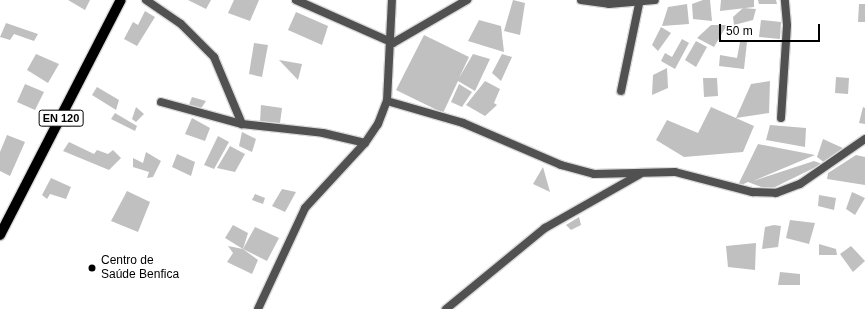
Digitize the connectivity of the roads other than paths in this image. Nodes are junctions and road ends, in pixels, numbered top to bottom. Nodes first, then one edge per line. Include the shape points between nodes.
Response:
1 (121, 0) edge
2 (146, 0) edge
3 (296, 0) edge
4 (392, 0) edge
5 (467, 0) edge
6 (581, 0) edge
7 (654, 0) edge
8 (785, 0) edge
9 (639, 4) junction
10 (392, 43) junction
11 (621, 91) dead end
12 (387, 101) junction
13 (161, 102) dead end
14 (781, 118) dead end
15 (242, 124) junction
16 (863, 142) edge
17 (365, 143) junction
18 (644, 172) junction
19 (0, 235) edge
20 (258, 309) edge
21 (446, 309) edge

1 - 19 main road, EN 120
2 - 15 street via 181,24 214,57
3 - 10 street
4 - 10 street
5 - 10 street
6 - 9 street
7 - 9 street
8 - 14 street via 788,25
9 - 11 street
10 - 12 street
12 - 17 street
12 - 18 street via 463,123 561,165 594,174
13 - 15 street
15 - 17 street via 323,133
16 - 18 street via 800,184 776,193 752,192 675,172
17 - 20 street via 305,208
18 - 21 street via 545,228

